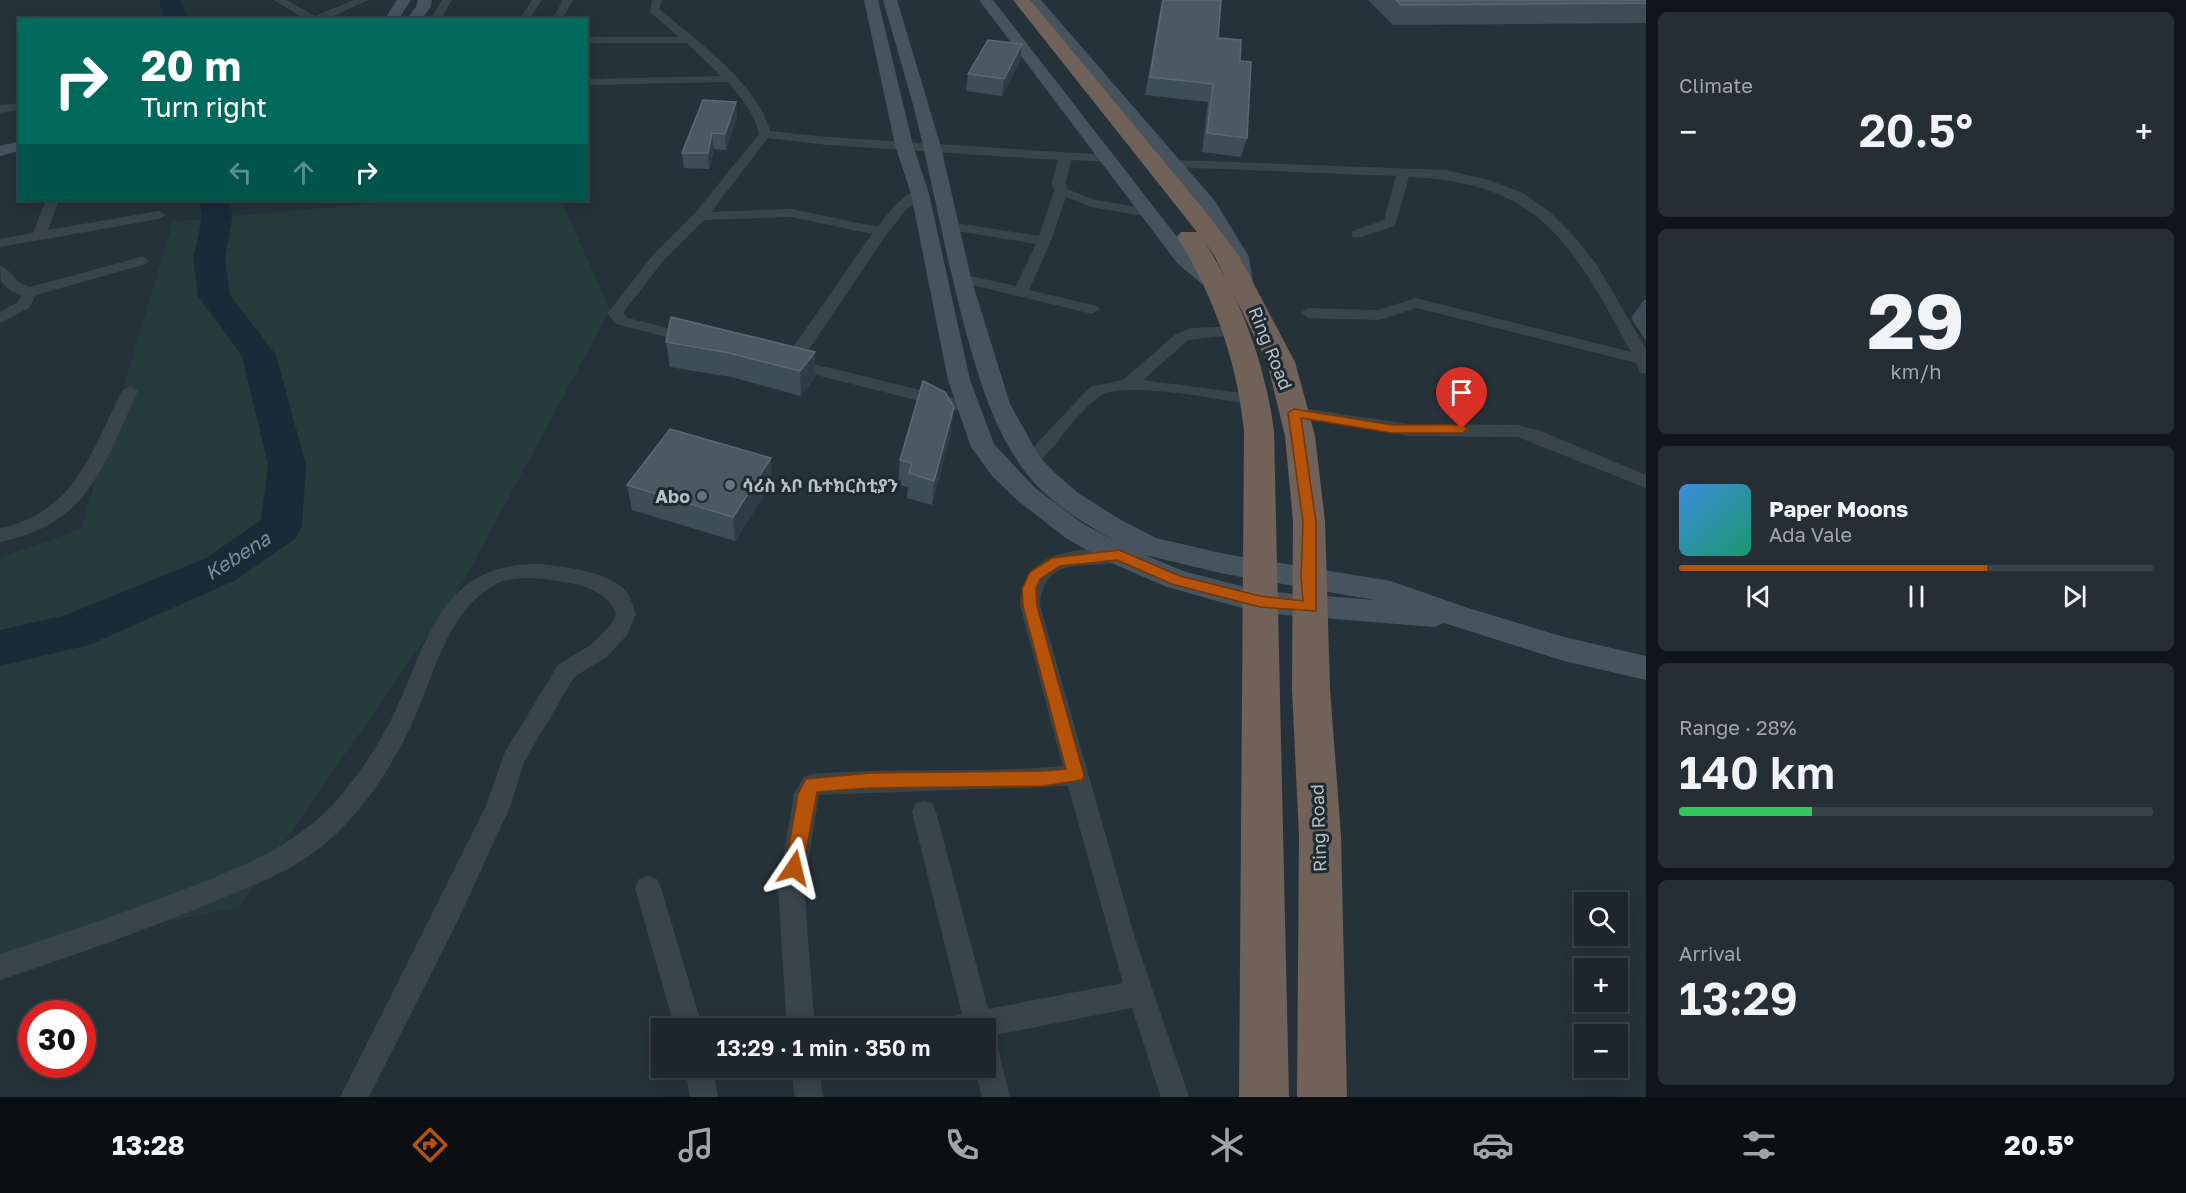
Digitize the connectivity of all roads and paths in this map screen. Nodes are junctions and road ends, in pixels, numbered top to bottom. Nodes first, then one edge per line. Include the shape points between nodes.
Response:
1 (279, 0) edge
2 (363, 0) edge
3 (404, 0) edge
4 (425, 0) edge
5 (447, 0) edge
6 (537, 0) edge
7 (568, 0) edge
8 (657, 0) edge
9 (871, 0) edge
10 (890, 0) edge
11 (986, 0) edge
12 (1002, 0) edge
13 (1021, 0) edge
14 (1034, 0) edge
15 (310, 18) edge
16 (319, 18) edge
17 (392, 18) edge
18 (415, 18) edge
19 (436, 18) edge
20 (525, 18) edge
21 (558, 18) edge
22 (588, 40) edge
23 (689, 40) junction
24 (729, 79) junction
25 (588, 82) edge
26 (18, 106) edge
27 (0, 109) edge
28 (18, 134) edge
29 (765, 134) junction
30 (0, 139) edge
31 (904, 145) junction
32 (18, 146) edge
33 (932, 147) junction
34 (0, 151) edge
35 (1065, 157) junction
36 (1107, 159) junction
37 (1174, 164) junction
38 (1404, 172) junction
39 (1061, 191) junction
40 (920, 194) junction
41 (52, 201) edge
42 (1148, 213) junction
43 (159, 215) dead end
44 (700, 216) junction
45 (950, 226) junction
46 (881, 232) junction
47 (40, 234) junction
48 (1358, 234) dead end
49 (1044, 241) junction
50 (0, 243) edge
51 (141, 261) dead end
52 (0, 270) edge
53 (961, 279) junction
54 (1243, 284) junction
55 (1215, 285) junction
56 (30, 292) junction
57 (1020, 292) junction
58 (1092, 309) dead end
59 (1308, 313) dead end
60 (0, 318) edge
61 (1235, 331) junction
62 (712, 344) edge
63 (769, 357) edge
64 (791, 363) junction
65 (1645, 365) edge
66 (1129, 384) junction
67 (130, 391) dead end
68 (1256, 400) junction
69 (968, 407) junction
70 (1294, 413) junction
71 (1030, 461) junction
72 (1646, 482) edge
73 (0, 535) edge
74 (1119, 555) junction
75 (1260, 586) junction
76 (1309, 592) junction
77 (1646, 668) edge
78 (1076, 775) junction
79 (924, 812) dead end
80 (648, 888) dead end
81 (0, 968) edge
82 (1141, 993) junction
83 (686, 1018) edge
84 (800, 1018) edge
85 (971, 1018) edge
86 (996, 1029) edge
87 (701, 1078) edge
88 (806, 1078) edge
89 (990, 1078) edge
90 (354, 1097) edge
91 (704, 1097) edge
92 (808, 1097) edge
93 (996, 1097) edge
94 (1175, 1097) edge
95 (1264, 1097) edge
96 (1322, 1097) edge

1 - 15 street
2 - 16 street
3 - 17 main road
4 - 18 main road
5 - 19 street
6 - 20 street
7 - 21 street
8 - 23 street via 654,10
9 - 31 main road
10 - 33 main road
11 - 36 main road
12 - 55 highway, Ring Road via 1173,215 1209,269
13 - 54 highway, Ring Road via 1197,216
14 - 37 main road
22 - 23 street
23 - 24 street
24 - 25 street
24 - 29 street via 759,112
26 - 27 street
28 - 30 main road
29 - 31 street
29 - 44 street
31 - 33 street
31 - 40 main road
32 - 34 main road
33 - 35 street
33 - 45 main road
35 - 36 street
35 - 39 street via 1059,182
36 - 42 main road
37 - 38 street
37 - 54 main road via 1227,232 1239,257
38 - 48 street via 1390,223
38 - 65 street via 1461,176 1492,184 1559,226 1590,265
39 - 42 street via 1092,203
39 - 49 street
40 - 46 street via 901,207
40 - 69 main road
41 - 47 street
42 - 55 main road via 1184,260
43 - 47 street
44 - 46 street via 791,213
44 - 62 street via 658,258 615,313 622,321
45 - 49 street
45 - 53 main road
46 - 64 street
47 - 50 street
49 - 57 street
51 - 56 street
52 - 56 street via 14,287
53 - 57 street
53 - 71 main road via 998,404
54 - 70 highway, Ring Road via 1281,362
55 - 61 highway, Ring Road
56 - 60 street via 24,305
57 - 58 street
59 - 65 street via 1379,315 1416,303
61 - 66 street via 1182,337
61 - 68 highway, Ring Road
63 - 64 street
64 - 69 street
66 - 68 street
66 - 71 street via 1107,385 1097,390
67 - 73 street via 84,485 57,512
68 - 75 highway, Ring Road via 1261,472
69 - 74 main road via 984,447 1026,494 1076,532
70 - 72 street via 1392,429 1514,429
70 - 76 highway, Ring Road via 1310,522
71 - 75 main road via 1069,499 1112,527 1149,546
74 - 75 main road via 1177,580
74 - 78 street via 1057,562 1035,576 1029,589 1030,606
75 - 76 main road
75 - 95 highway, Ring Road
76 - 77 main road via 1460,617 1564,649
76 - 96 highway, Ring Road via 1320,836
78 - 82 street
78 - 84 street via 812,785 806,794 791,888
79 - 85 street
80 - 83 street
81 - 90 street via 168,909 259,871 294,852 327,827 349,804 371,771 403,718 440,636 477,586 494,576 515,572 575,577 604,586 618,596 626,614 620,628 600,650 566,671 519,750 498,807
82 - 86 street
82 - 94 street
87 - 91 street
88 - 92 street
89 - 93 street

